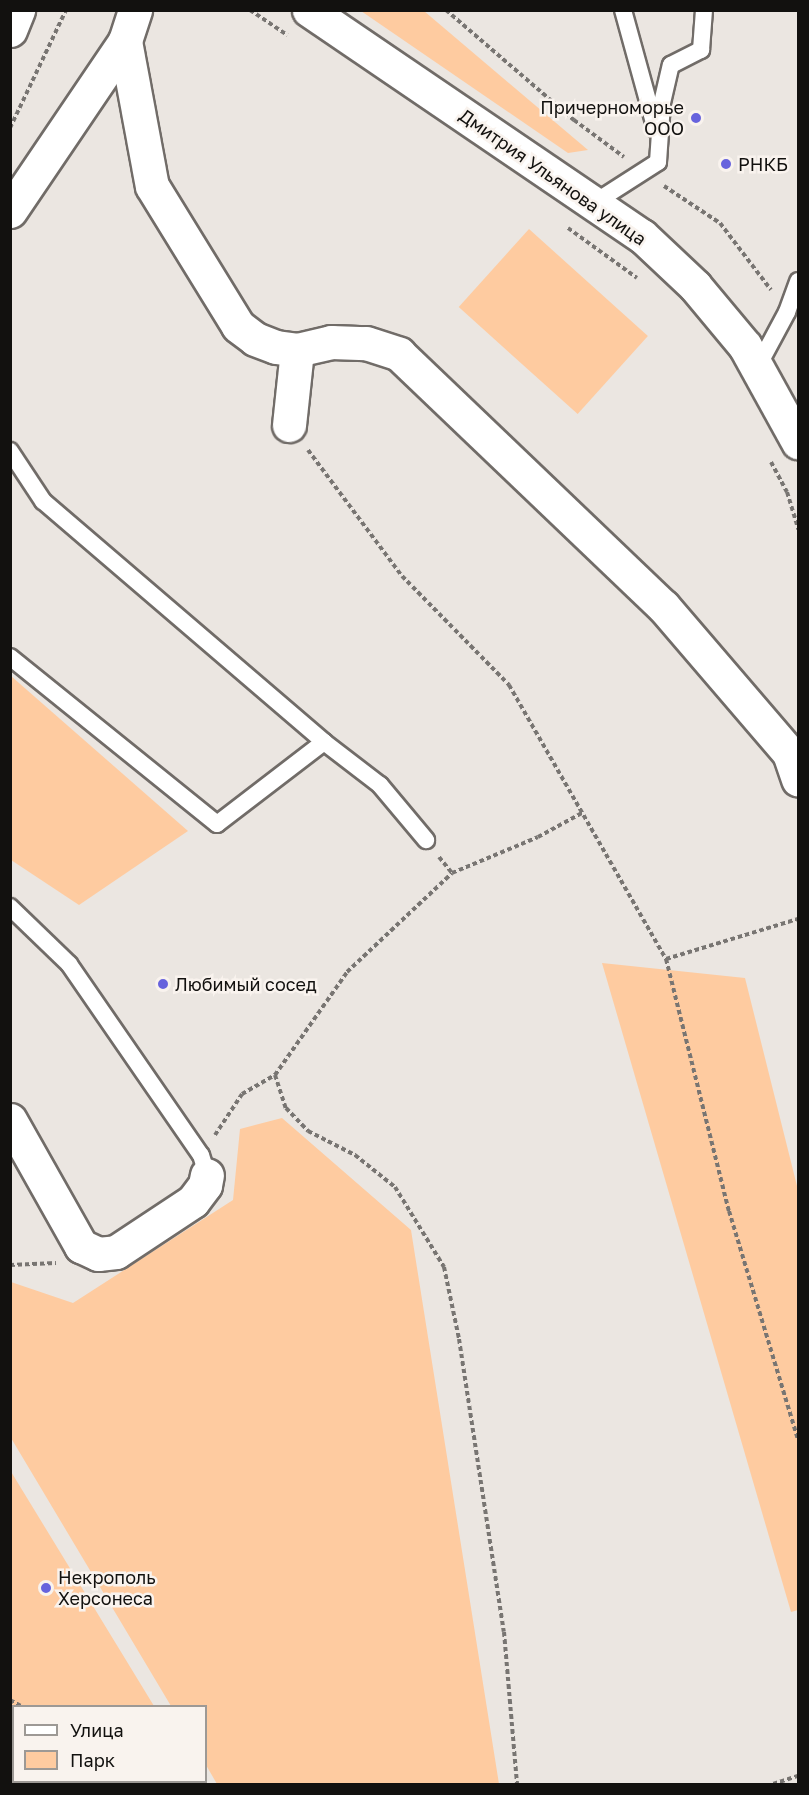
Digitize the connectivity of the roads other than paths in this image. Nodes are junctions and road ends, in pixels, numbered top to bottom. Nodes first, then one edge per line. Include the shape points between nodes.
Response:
1 (18, 10) edge
2 (135, 10) edge
3 (309, 10) edge
4 (622, 10) edge
5 (705, 10) edge
6 (10, 30) edge
7 (125, 41) junction
8 (660, 142) junction
9 (594, 203) junction
10 (10, 211) edge
11 (798, 281) edge
12 (297, 350) junction
13 (757, 368) junction
14 (289, 425) road end
15 (798, 442) edge
16 (10, 451) edge
17 (10, 657) edge
18 (324, 742) junction
19 (798, 779) edge
20 (426, 840) dead end
21 (10, 907) edge
22 (10, 1120) edge
23 (204, 1165) joint

1 - 6 street
2 - 7 street
3 - 9 street, Дмитрия Ульянова улица
4 - 8 lane
5 - 8 lane via 701,50 672,65 662,103
7 - 10 street
7 - 12 street via 152,186 238,326 266,343
8 - 9 lane via 658,162
9 - 13 street, Дмитрия Ульянова улица via 642,236 695,286 745,346
11 - 13 lane via 787,312
12 - 14 street
12 - 19 street via 331,342 366,343 399,354 663,606 789,753
13 - 15 street, Дмитрия Ульянова улица
16 - 18 lane via 43,501
17 - 18 lane via 217,824
18 - 20 lane via 380,785
21 - 23 lane via 69,964
22 - 23 street via 81,1246 98,1254 116,1252 193,1201 205,1185

